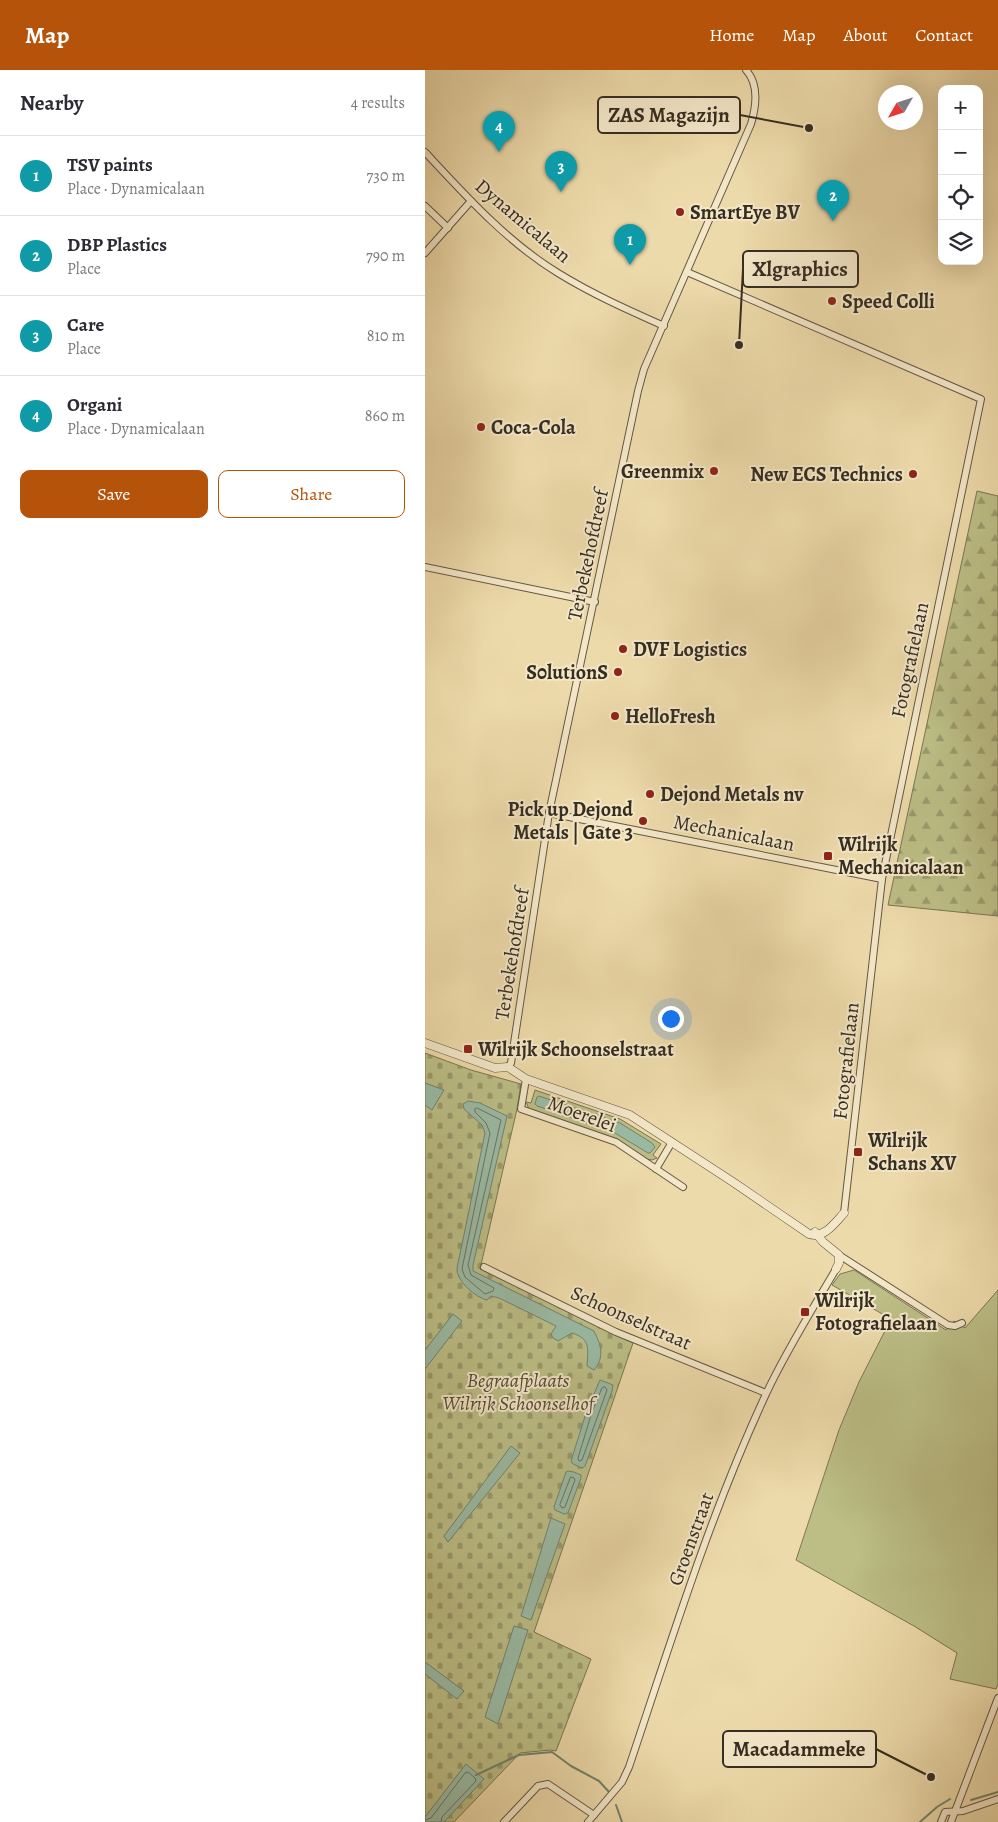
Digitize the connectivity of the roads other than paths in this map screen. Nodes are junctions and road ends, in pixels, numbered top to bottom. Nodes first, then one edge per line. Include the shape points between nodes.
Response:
1 (746, 70) edge
2 (425, 152) edge
3 (471, 201) junction
4 (425, 206) edge
5 (447, 228) junction
6 (425, 253) edge
7 (687, 272) junction
8 (664, 326) junction
9 (425, 567) edge
10 (595, 602) junction
11 (549, 813) junction
12 (882, 879) junction
13 (425, 1043) edge
14 (508, 1067) junction
15 (526, 1079) junction
16 (672, 1142) junction
17 (656, 1169) junction
18 (683, 1187) dead end
19 (844, 1213) joint
20 (819, 1235) junction
21 (839, 1255) junction
22 (484, 1267) dead end
23 (836, 1269) joint
24 (962, 1323) dead end
25 (766, 1393) junction
26 (998, 1698) edge
27 (998, 1799) edge
28 (955, 1811) junction
29 (594, 1815) junction
30 (504, 1822) edge
31 (588, 1822) edge
32 (941, 1822) edge
33 (951, 1822) edge

1 - 7 street, Terbekehofdreef via 751,75 756,96 755,111
2 - 3 street, Dynamicalaan
3 - 5 street
3 - 8 street, Dynamicalaan via 557,273 611,303
4 - 5 street
5 - 6 street
7 - 8 street, Terbekehofdreef
7 - 12 street, Fotografielaan via 981,399
8 - 10 street, Terbekehofdreef via 644,369 638,391
9 - 10 street
10 - 11 street, Terbekehofdreef
11 - 12 street, Mechanicalaan
11 - 14 street, Terbekehofdreef
12 - 19 street, Fotografielaan
13 - 14 street, Moerelei via 495,1068
14 - 15 street, Moerelei
15 - 16 street, Moerelei via 630,1115
15 - 17 street, Moerelei via 521,1109 616,1142
16 - 17 street
16 - 20 street, Moerelei via 809,1234
17 - 18 street, Moerelei
19 - 20 street, Fotografielaan
20 - 21 street, Moerelei
21 - 23 street
21 - 24 street, Moerelei via 948,1325
22 - 25 street, Schoonselstraat via 616,1332
23 - 25 street, Groenstraat
25 - 29 street, Groenstraat via 710,1529 629,1767
26 - 28 street
27 - 28 street
28 - 32 street via 945,1812
28 - 33 street
29 - 30 street via 548,1784 538,1786
29 - 31 street, Groenstraat

